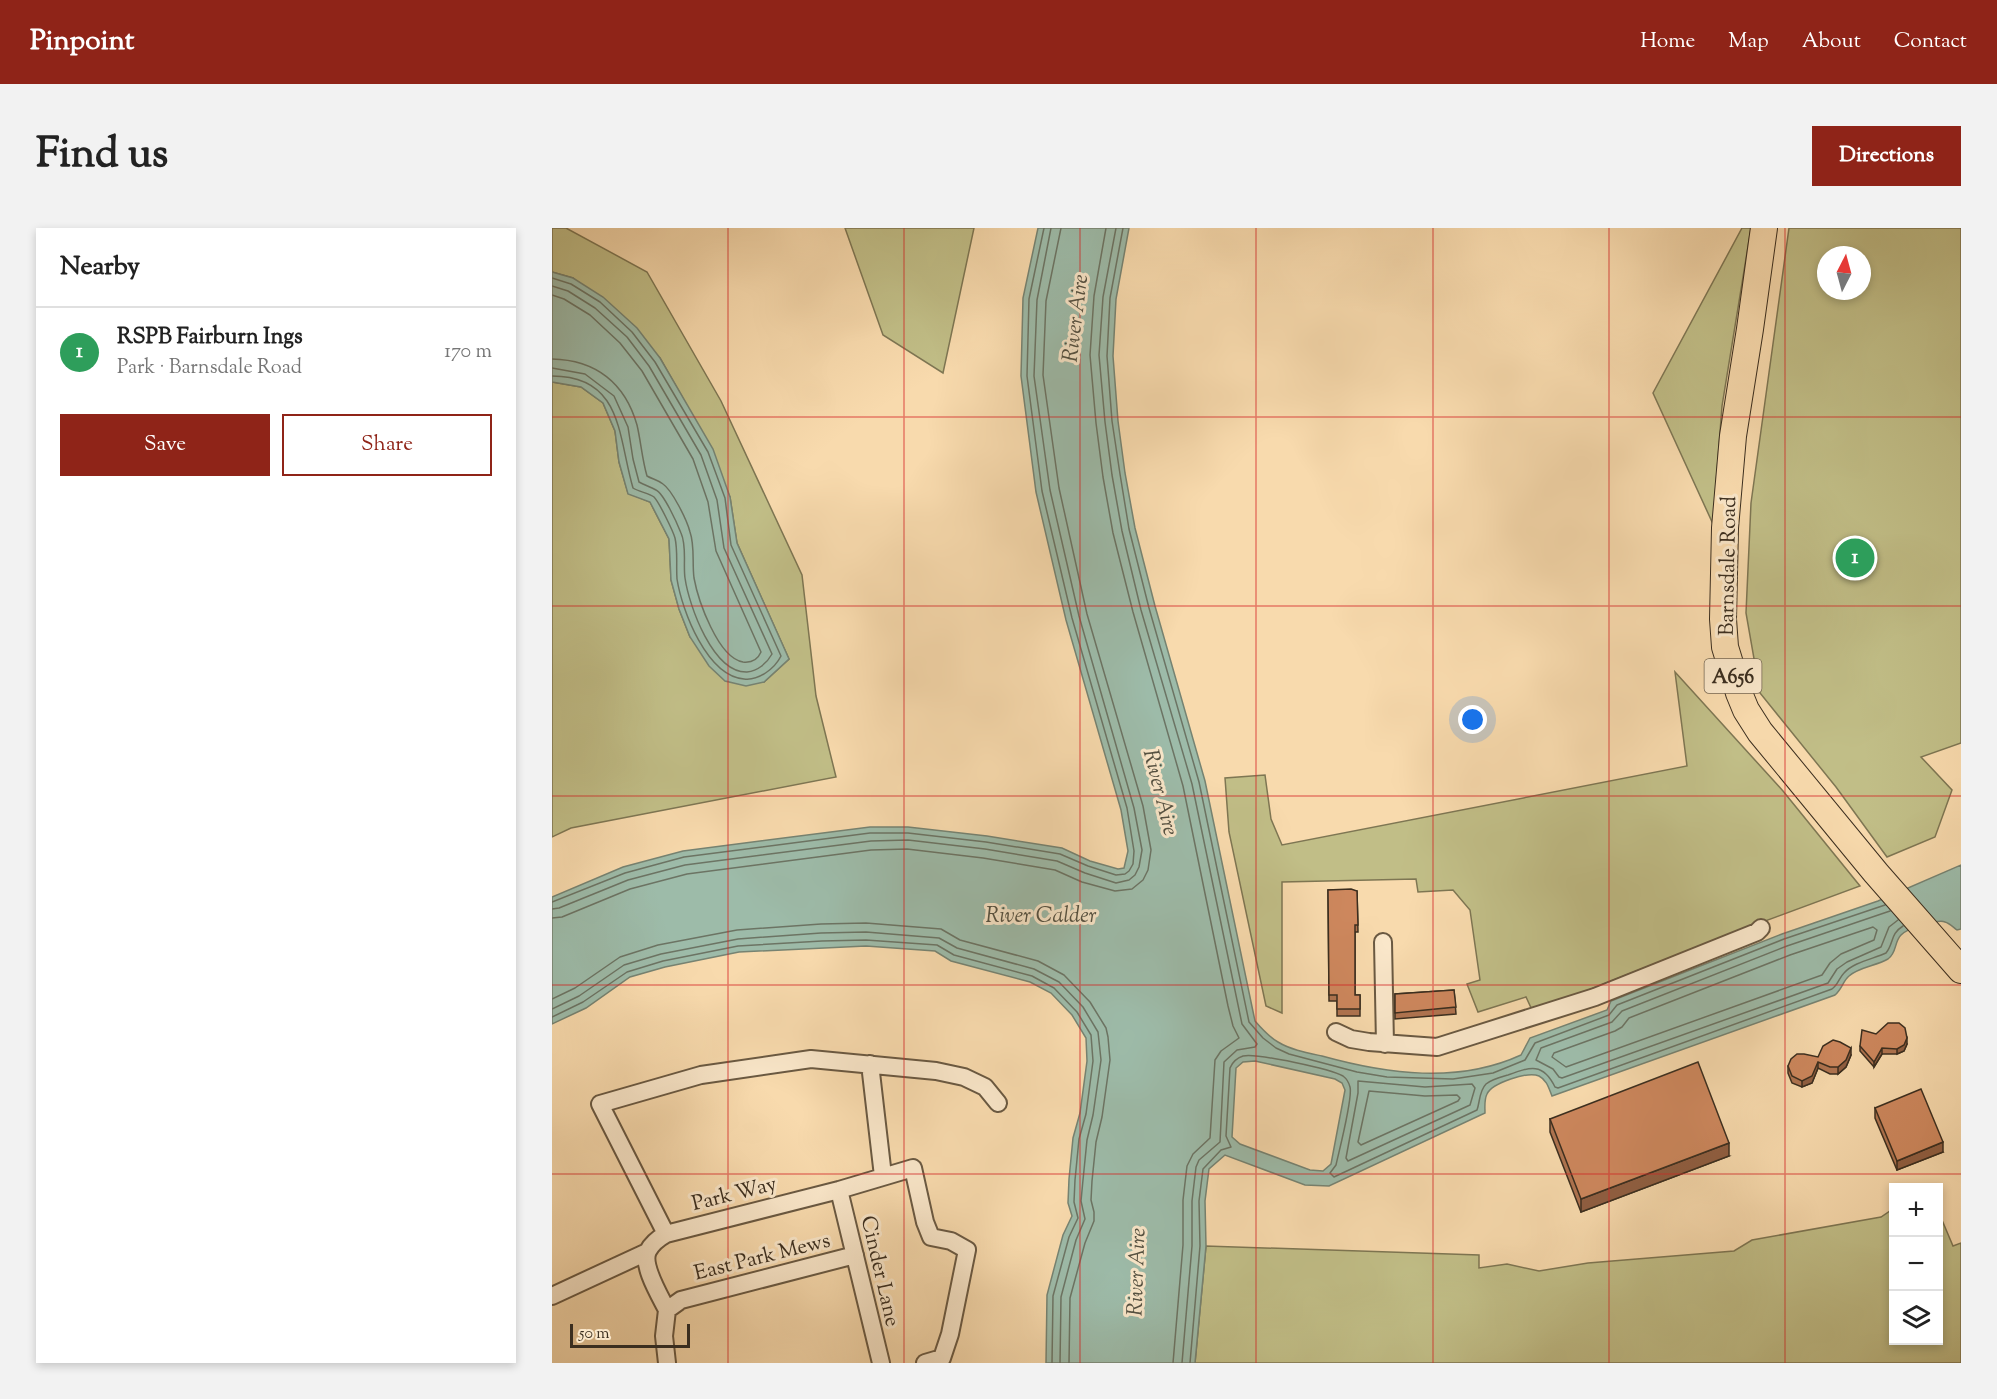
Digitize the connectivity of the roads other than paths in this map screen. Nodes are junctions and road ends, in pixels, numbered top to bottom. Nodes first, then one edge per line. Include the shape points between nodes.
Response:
1 (1764, 228) edge
2 (1761, 928) dead end
3 (1383, 942) dead end
4 (1961, 970) edge
5 (1336, 1032) dead end
6 (1385, 1044) junction
7 (870, 1064) junction
8 (998, 1103) dead end
9 (883, 1176) junction
10 (839, 1190) junction
11 (666, 1234) junction
12 (647, 1252) junction
13 (855, 1255) junction
14 (552, 1296) edge
15 (667, 1310) junction
16 (667, 1363) edge
17 (881, 1363) edge
18 (925, 1363) edge

1 - 4 main road, Barnsdale Road / A656 via 1733,436 1724,559 1725,647 1742,702 1760,732
2 - 6 street via 1595,997 1479,1035 1437,1047
3 - 6 street
5 - 6 street via 1351,1039
7 - 8 street via 963,1077 985,1087
7 - 9 street
7 - 11 street via 811,1059 701,1075 600,1104
9 - 10 street, Park Way
9 - 18 street, Park Way via 912,1168 931,1237 951,1241 967,1250 942,1358
10 - 11 street, Park Way
10 - 13 street, Cinder Lane
11 - 12 street, Park Way via 654,1241
12 - 14 street, Park Way
12 - 15 street via 648,1268
13 - 15 street, East Park Mews via 681,1300
13 - 17 street, Cinder Lane
15 - 16 street

